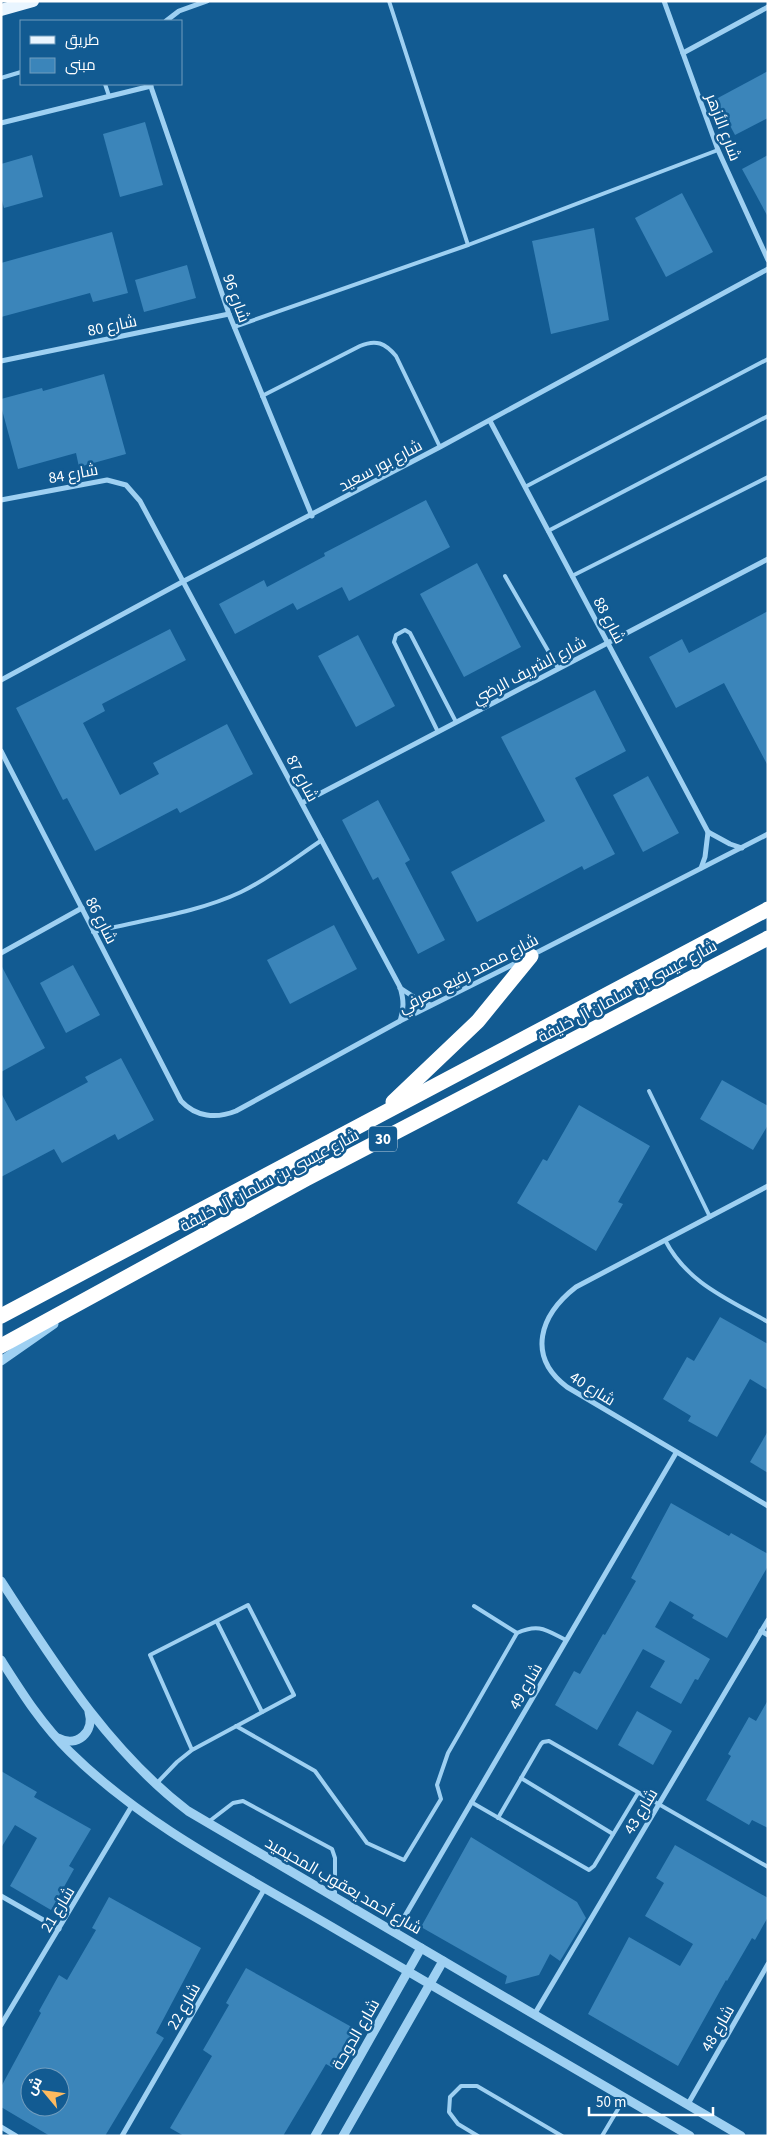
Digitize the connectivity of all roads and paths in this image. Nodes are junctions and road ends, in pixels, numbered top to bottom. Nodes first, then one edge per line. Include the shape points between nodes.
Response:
1 (33, 1) edge
2 (207, 1) edge
3 (389, 1) edge
4 (664, 1) edge
5 (768, 7) edge
6 (1, 10) edge
7 (167, 20) edge
8 (683, 53) junction
9 (20, 72) edge
10 (1, 78) edge
11 (105, 85) edge
12 (151, 85) edge
13 (109, 96) junction
14 (1, 123) edge
15 (718, 150) junction
16 (468, 244) junction
17 (768, 260) edge
18 (768, 269) edge
19 (229, 314) junction
20 (234, 327) junction
21 (768, 359) edge
22 (1, 361) edge
23 (262, 396) junction
24 (768, 416) edge
25 (490, 420) junction
26 (440, 447) junction
27 (768, 477) edge
28 (525, 487) junction
29 (1, 500) edge
30 (312, 516) junction
31 (548, 531) junction
32 (768, 559) edge
33 (505, 576) dead end
34 (572, 576) junction
35 (184, 581) junction
36 (608, 642) junction
37 (558, 668) junction
38 (1, 680) edge
39 (456, 722) junction
40 (438, 732) junction
41 (1, 751) edge
42 (302, 803) junction
43 (708, 832) junction
44 (768, 834) edge
45 (322, 840) junction
46 (742, 848) junction
47 (701, 868) junction
48 (82, 908) junction
49 (768, 909) edge
50 (94, 932) junction
51 (768, 938) edge
52 (1, 952) edge
53 (531, 956) junction
54 (400, 987) junction
55 (431, 1005) junction
56 (400, 1021) junction
57 (649, 1091) dead end
58 (180, 1101) joint
59 (380, 1115) junction
60 (768, 1186) edge
61 (710, 1217) junction
62 (665, 1240) junction
63 (107, 1288) junction
64 (1, 1316) edge
65 (768, 1322) edge
66 (1, 1346) edge
67 (1, 1361) edge
68 (676, 1453) junction
69 (768, 1506) edge
70 (1, 1581) edge
71 (474, 1606) dead end
72 (768, 1620) edge
73 (217, 1622) junction
74 (761, 1631) junction
75 (517, 1633) junction
76 (768, 1635) edge
77 (566, 1640) junction
78 (1, 1661) edge
79 (88, 1709) junction
80 (262, 1712) junction
81 (236, 1726) junction
82 (56, 1737) junction
83 (192, 1750) junction
84 (521, 1778) junction
85 (156, 1785) junction
86 (638, 1793) junction
87 (471, 1802) junction
88 (133, 1804) junction
89 (658, 1805) junction
90 (498, 1818) junction
91 (207, 1823) junction
92 (613, 1834) junction
93 (768, 1867) edge
94 (265, 1888) junction
95 (1, 1896) edge
96 (335, 1898) junction
97 (59, 1929) junction
98 (395, 1933) junction
99 (421, 1948) junction
100 (443, 1961) junction
101 (768, 1964) edge
102 (408, 1972) junction
103 (430, 1984) junction
104 (534, 2015) junction
105 (1, 2025) edge
106 (624, 2098) junction
107 (688, 2104) junction
108 (1, 2127) edge
109 (16, 2136) edge
110 (122, 2136) edge
111 (314, 2136) edge
112 (343, 2136) edge
113 (478, 2136) edge
114 (562, 2136) edge
115 (602, 2136) edge
116 (690, 2136) edge
117 (741, 2136) edge

1 - 6 main road
2 - 7 street via 179,11
3 - 16 lane
4 - 8 street, شارع الأزهر
5 - 8 street
8 - 15 street, شارع الأزهر
9 - 10 lane
11 - 13 lane
12 - 13 street
12 - 19 street, شارع 96
13 - 14 street
15 - 16 lane
15 - 17 street, شارع الأزهر
16 - 20 lane
18 - 25 street, شارع بور سعيد
19 - 20 street, شارع 96
19 - 22 street, شارع 80
20 - 23 street, شارع 96
21 - 28 lane
23 - 26 lane via 376,341 396,356
23 - 30 street, شارع 96
24 - 31 lane
25 - 26 street, شارع بور سعيد
25 - 28 street, شارع 88
26 - 30 street, شارع بور سعيد
27 - 34 lane
28 - 31 street, شارع 88
29 - 35 street, شارع 84 via 98,480 122,483 140,501
30 - 35 street, شارع بور سعيد
31 - 34 street, شارع 88
32 - 36 street, شارع الشريف الرضي
33 - 37 lane
34 - 36 street, شارع 88
35 - 38 street, شارع بور سعيد
35 - 42 street, شارع 87
36 - 37 street, شارع الشريف الرضي
36 - 43 street, شارع 88
37 - 39 street, شارع الشريف الرضي
39 - 40 street, شارع الشريف الرضي
39 - 40 lane via 410,633 405,630 396,635 394,642
40 - 42 street, شارع الشريف الرضي
41 - 48 street, شارع 86
42 - 45 street, شارع 87
43 - 46 street
43 - 47 street via 707,851
44 - 46 street, شارع محمد رفيع معرفي
45 - 50 lane via 259,882 226,898
45 - 54 street, شارع 87
46 - 47 street, شارع محمد رفيع معرفي
47 - 53 street, شارع محمد رفيع معرفي
48 - 50 street, شارع 86
48 - 52 street
49 - 59 highway, شارع عيسى بن سلمان آل خليفة / 30
50 - 58 street, شارع 86
51 - 63 highway, شارع عيسى بن سلمان آل خليفة / 30 via 306,1179
53 - 55 street, شارع محمد رفيع معرفي
53 - 59 highway via 478,1021
54 - 55 street, شارع 87
54 - 56 street, شارع 87 via 403,1004
55 - 56 street, شارع محمد رفيع معرفي
56 - 58 street, شارع محمد رفيع معرفي via 228,1115 204,1115
57 - 61 lane
59 - 64 highway, شارع عيسى بن سلمان آل خليفة / 30
60 - 61 street, شارع 40
61 - 62 street, شارع 40
62 - 65 lane via 673,1256 697,1280
62 - 68 street, شارع 40 via 568,1293 545,1326 542,1350 558,1381
63 - 66 highway, شارع عيسى بن سلمان آل خليفة / 30
63 - 67 street
68 - 69 street, شارع 40
68 - 77 street, شارع 49
70 - 79 street, شارع أحمد يعقوب المحيميد
71 - 75 lane
72 - 74 street, شارع 43
73 - 80 lane
73 - 80 lane via 248,1606 294,1695
73 - 83 lane via 150,1655
74 - 76 street
74 - 89 street, شارع 43
75 - 77 lane via 529,1627 540,1627
75 - 81 lane via 448,1754 437,1786 441,1798 404,1860 367,1842 315,1771
77 - 87 street, شارع 49
78 - 82 street
79 - 82 street via 90,1725 82,1738 70,1742
79 - 85 street, شارع أحمد يعقوب المحيميد
80 - 81 lane
81 - 83 lane
82 - 88 street via 88,1769
83 - 85 lane
84 - 86 lane via 541,1744 549,1741
84 - 90 lane
84 - 92 lane
85 - 91 street, شارع أحمد يعقوب المحيميد
86 - 89 lane
86 - 92 lane
87 - 90 lane
87 - 98 street, شارع 49
88 - 94 street
88 - 97 street, شارع 21
89 - 93 lane
89 - 104 street, شارع 43
90 - 92 lane via 589,1870
91 - 96 street, شارع أحمد يعقوب المحيميد
91 - 96 lane via 233,1803 244,1801 332,1849
94 - 102 street
94 - 110 street, شارع 22
95 - 97 street
96 - 98 street, شارع أحمد يعقوب المحيميد
97 - 105 street, شارع 21
98 - 99 street, شارع أحمد يعقوب المحيميد
99 - 100 street, شارع أحمد يعقوب المحيميد
99 - 102 street, شارع الدوحة
100 - 103 street
100 - 104 street, شارع أحمد يعقوب المحيميد
101 - 107 street, شارع 48
102 - 103 street
102 - 111 street, شارع الدوحة
103 - 106 street
103 - 112 street
104 - 107 street, شارع أحمد يعقوب المحيميد
106 - 115 lane
106 - 116 street
107 - 117 street, شارع أحمد يعقوب المحيميد
108 - 109 street
113 - 114 lane via 458,2124 449,2112 450,2097 461,2086 477,2086

